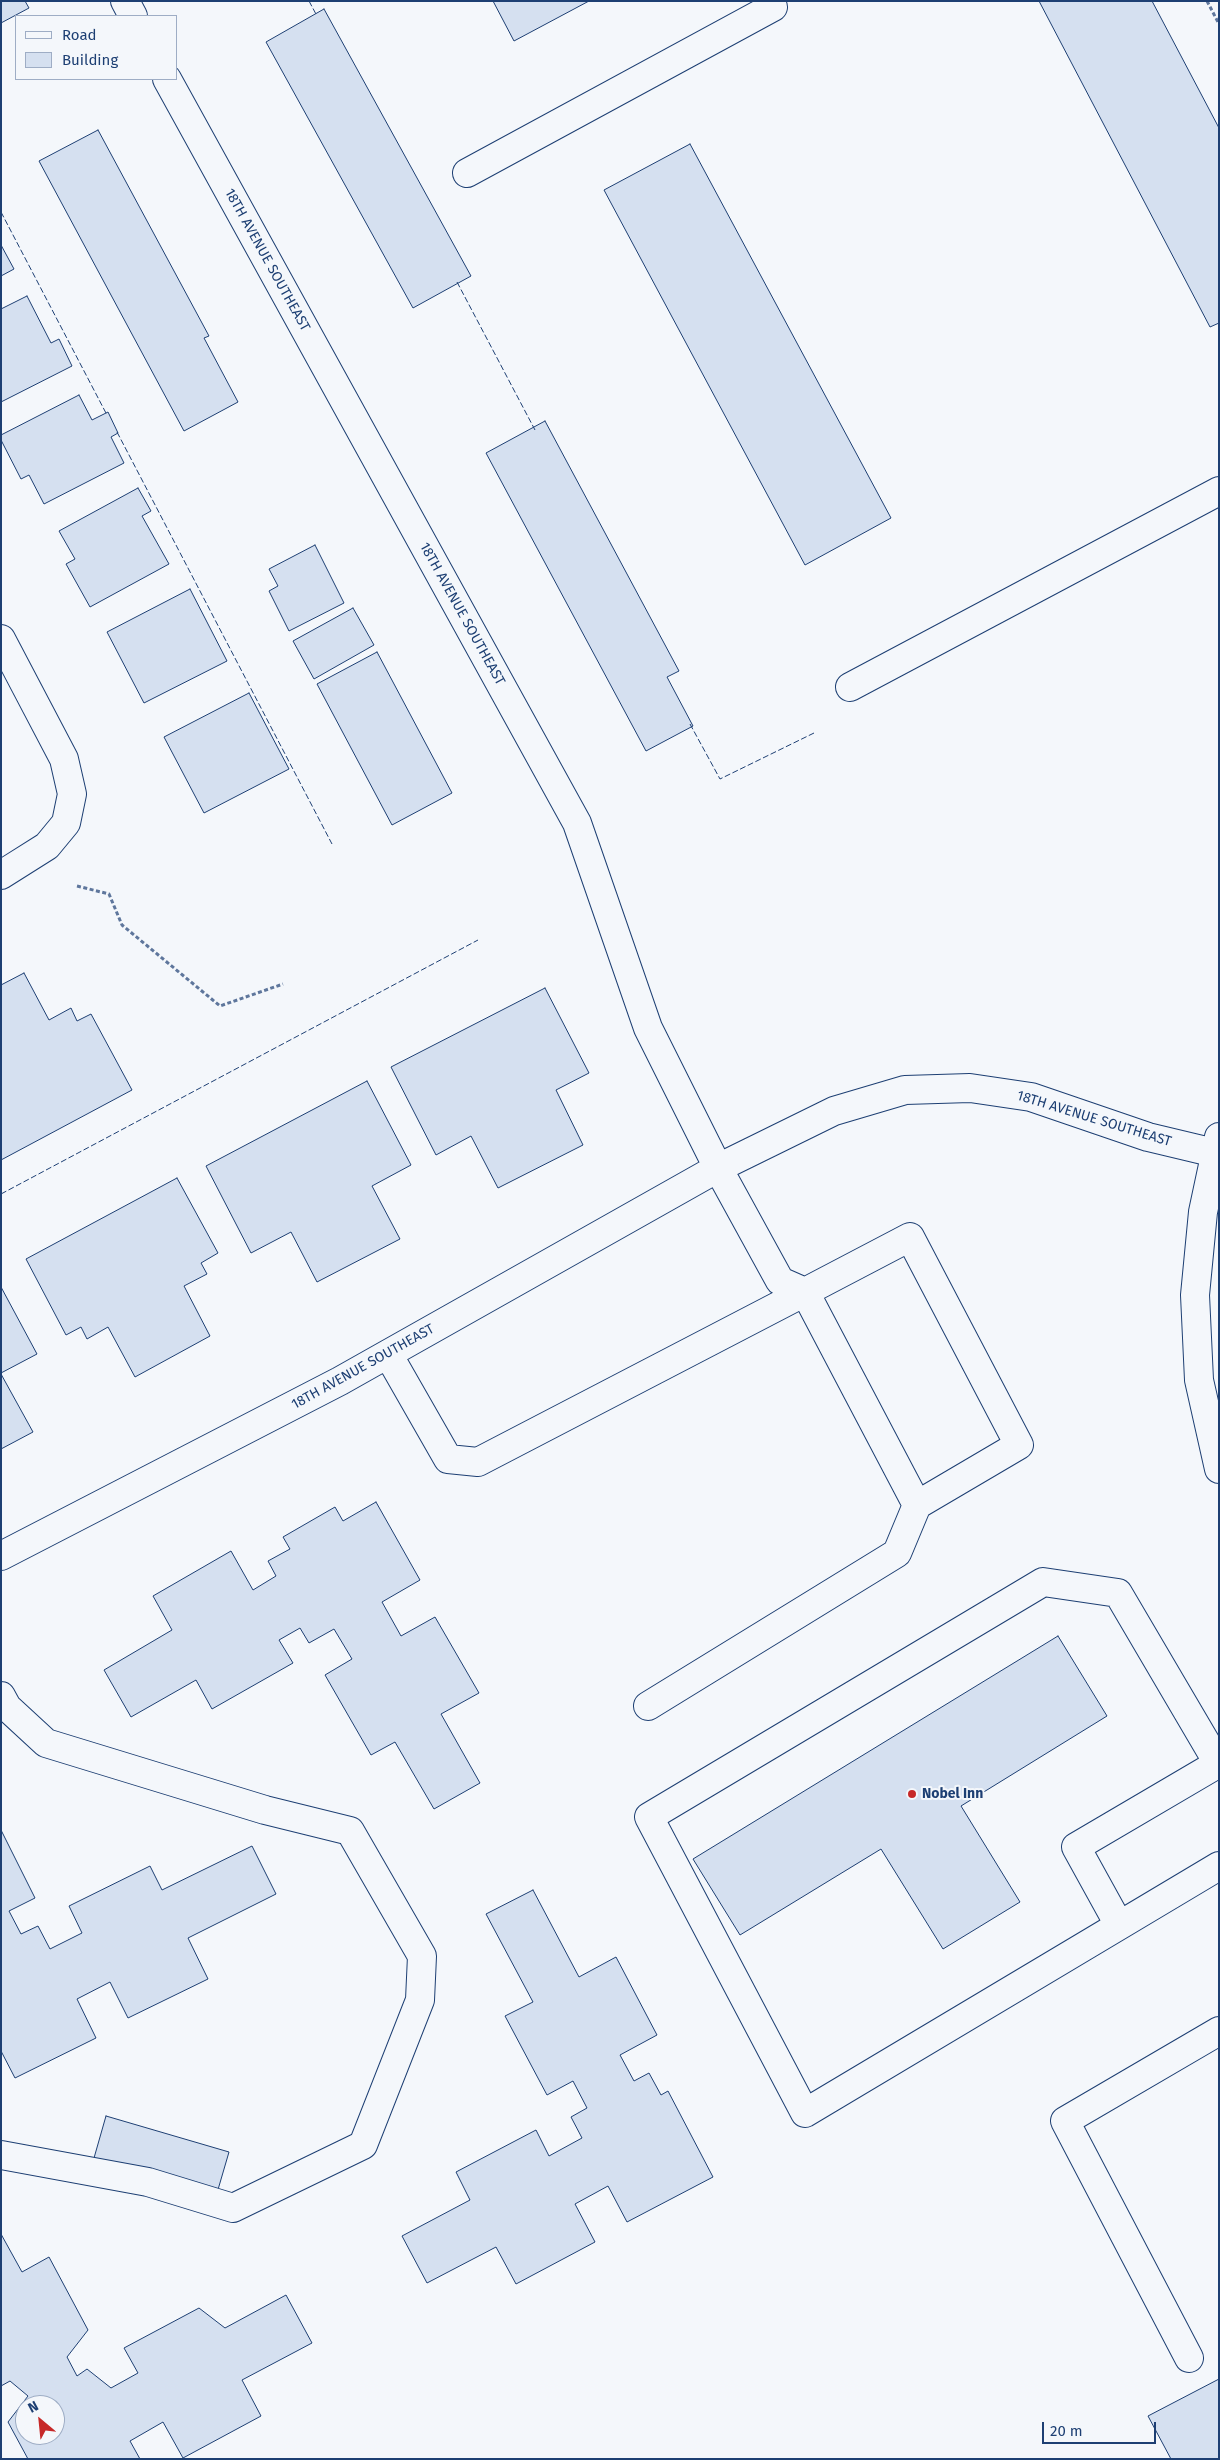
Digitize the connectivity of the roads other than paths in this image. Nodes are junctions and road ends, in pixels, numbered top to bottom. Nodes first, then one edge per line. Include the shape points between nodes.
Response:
1 (125, 1) edge
2 (773, 7) dead end
3 (132, 15) edge
4 (168, 80) edge
5 (467, 173) dead end
6 (1219, 491) edge
7 (1, 640) edge
8 (850, 686) dead end
9 (1, 875) edge
10 (1217, 1145) edge
11 (718, 1168) junction
12 (805, 1292) junction
13 (388, 1354) junction
14 (1219, 1469) edge
15 (917, 1505) junction
16 (1, 1556) edge
17 (1, 1696) edge
18 (648, 1706) dead end
19 (1219, 1764) edge
20 (1219, 1866) edge
21 (1119, 1925) junction
22 (1219, 2031) edge
23 (1, 2154) edge
24 (1189, 2358) dead end

1 - 3 street
2 - 5 street
4 - 11 street, 18TH AVENUE SOUTHEAST via 577,823 648,1028
6 - 8 street
7 - 9 street via 64,759 72,794 66,823 47,846
10 - 11 street, 18TH AVENUE SOUTHEAST via 1148,1137 1031,1097 970,1088 905,1090 834,1111
10 - 14 street, 18TH AVENUE SOUTHEAST via 1203,1212 1195,1295 1199,1380
11 - 12 street via 780,1282
11 - 13 street, 18TH AVENUE SOUTHEAST
12 - 13 street via 478,1462 448,1459
12 - 15 street
12 - 15 street via 910,1237 1019,1445
13 - 16 street, 18TH AVENUE SOUTHEAST
15 - 18 street via 897,1553
17 - 23 street via 7,1707 46,1743 265,1810 350,1831 422,1956 420,2000 363,2145 233,2208 148,2182
19 - 21 street via 1076,1847
19 - 21 street via 1118,1593 1044,1582 650,1817 805,2113
20 - 21 street
22 - 24 street via 1065,2121

